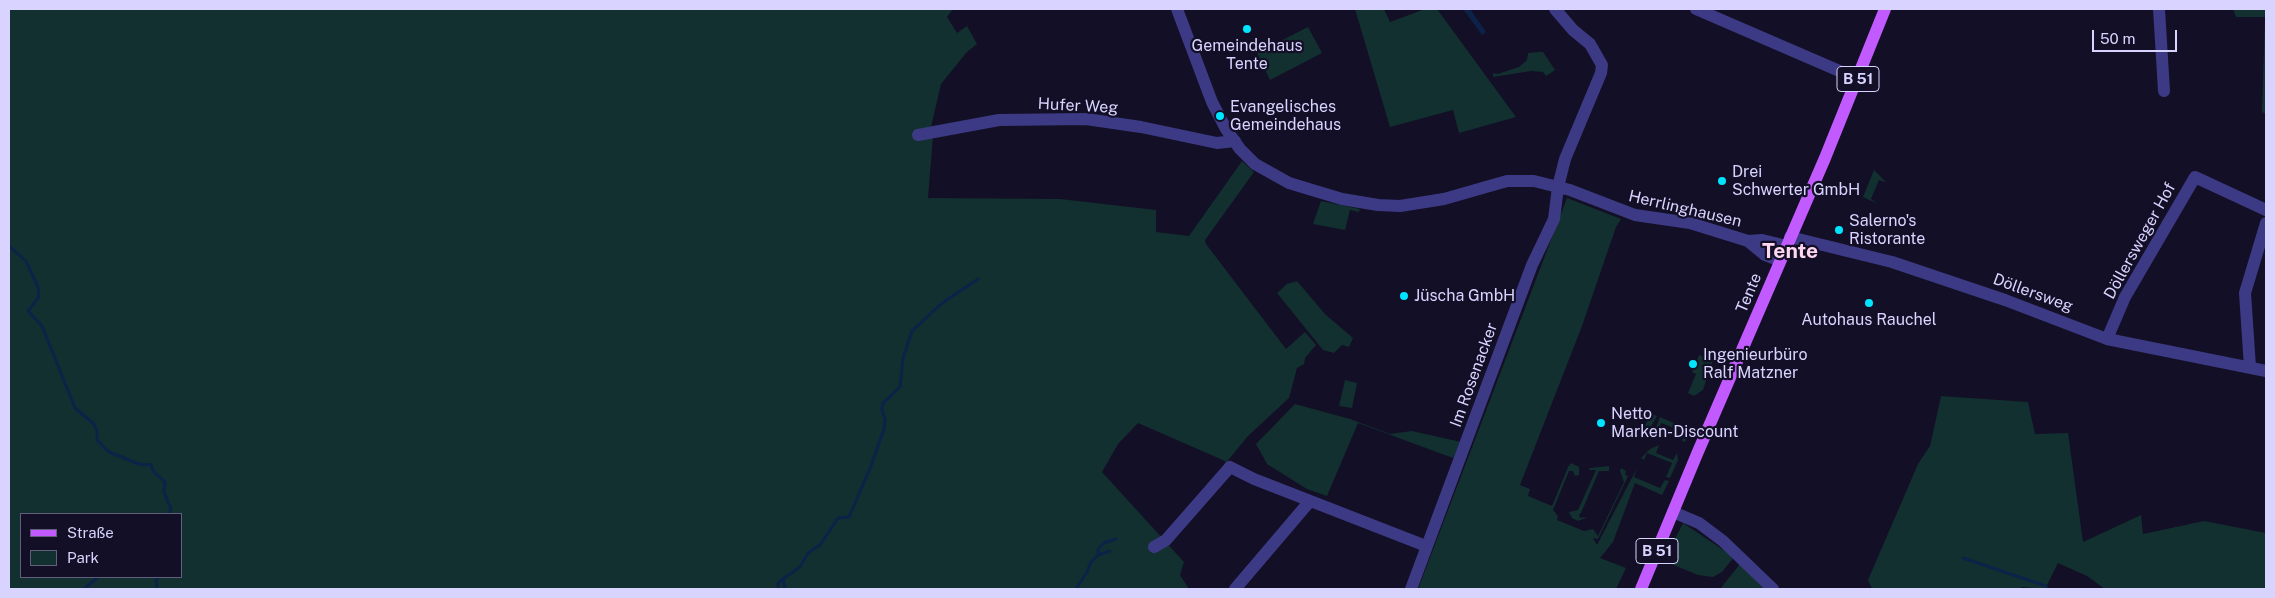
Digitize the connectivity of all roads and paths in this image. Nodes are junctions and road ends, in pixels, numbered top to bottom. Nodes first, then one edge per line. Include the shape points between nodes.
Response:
1 (1177, 9) edge
2 (1555, 9) edge
3 (1696, 9) edge
4 (1885, 9) edge
5 (2159, 9) edge
6 (1858, 79) junction
7 (2164, 91) dead end
8 (918, 135) dead end
9 (1235, 141) junction
10 (1564, 189) junction
11 (2266, 210) edge
12 (2266, 223) edge
13 (1748, 241) junction
14 (1788, 241) junction
15 (1780, 261) junction
16 (2107, 339) junction
17 (2250, 367) junction
18 (2266, 371) edge
19 (1310, 501) junction
20 (1673, 512) junction
21 (1426, 546) junction
22 (1154, 548) dead end
23 (1235, 589) edge
24 (1411, 589) edge
25 (1641, 589) edge
26 (1773, 589) edge

1 - 9 street, Herrlinghausen via 1212,102
2 - 10 street via 1590,44 1602,65 1599,80 1565,159
3 - 6 street
4 - 6 main road, Tente / B 51
5 - 7 street
6 - 14 main road, Tente / B 51
8 - 9 street, Hufer Weg via 999,120 1086,119 1141,126 1217,144
9 - 10 street, Herrlinghausen via 1255,164 1289,183 1378,206 1419,204 1507,181 1534,181
10 - 13 street, Herrlinghausen via 1624,212 1690,223
10 - 21 street, Im Rosenacker via 1554,219 1532,264
11 - 16 street, Döllersweger Hof via 2195,177 2125,297
12 - 17 street via 2245,293
13 - 14 street, Herrlinghausen
13 - 15 street, Herrlinghausen via 1765,255
14 - 15 main road, Tente / B 51
14 - 16 street, Döllersweg via 1892,262 2006,300
15 - 20 main road, Tente / B 51
16 - 17 street, Döllersweg
17 - 18 street, Döllersweg
19 - 21 street
19 - 22 street via 1230,467 1166,540
19 - 23 street
20 - 25 main road, Tente / B 51
20 - 26 street via 1699,523
21 - 24 street, Im Rosenacker

